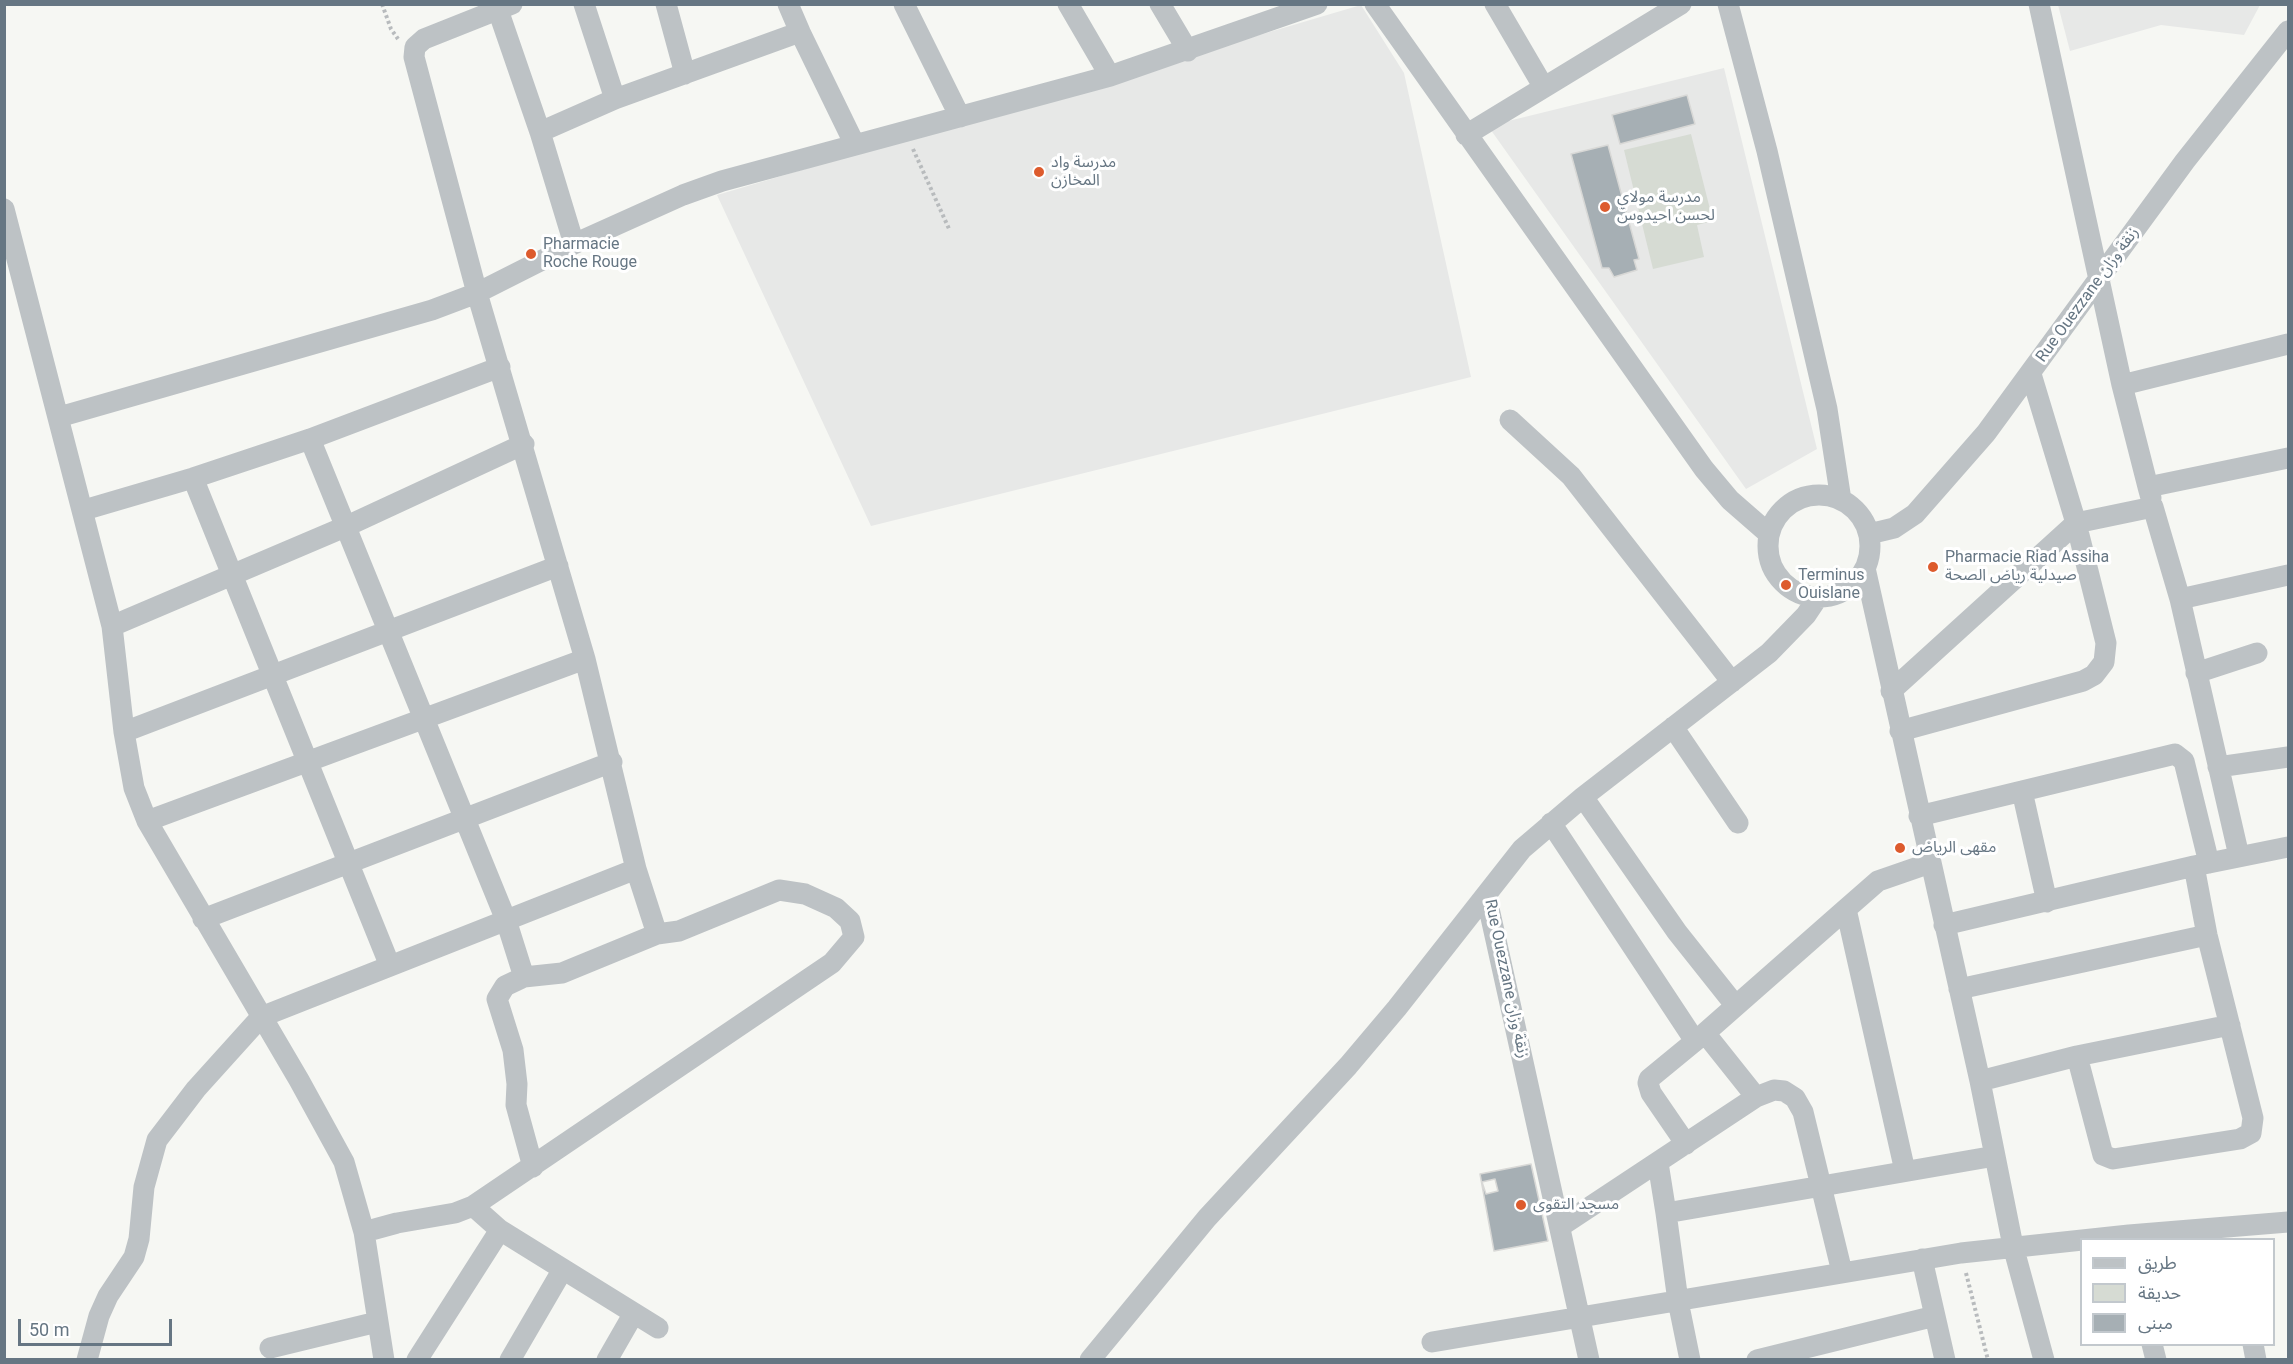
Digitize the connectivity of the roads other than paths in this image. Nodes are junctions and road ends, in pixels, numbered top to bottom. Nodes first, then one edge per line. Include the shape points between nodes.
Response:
1 (584, 4) edge
2 (666, 4) edge
3 (788, 4) edge
4 (1068, 4) edge
5 (1160, 4) edge
6 (1317, 4) edge
7 (1375, 4) edge
8 (1495, 4) edge
9 (1681, 4) edge
10 (1728, 4) edge
11 (2039, 4) edge
12 (908, 6) edge
13 (505, 7) edge
14 (1270, 12) edge
15 (2289, 31) edge
16 (800, 32) junction
17 (1188, 51) junction
18 (685, 74) junction
19 (1110, 76) junction
20 (1543, 86) junction
21 (615, 99) junction
22 (960, 117) junction
23 (540, 132) junction
24 (1466, 135) junction
25 (855, 145) junction
26 (4, 209) edge
27 (574, 244) junction
28 (2099, 281) junction
29 (477, 293) junction
30 (2289, 344) edge
31 (500, 367) junction
32 (2031, 374) junction
33 (2122, 385) junction
34 (59, 417) junction
35 (1510, 420) dead end
36 (310, 439) junction
37 (524, 444) junction
38 (2289, 458) edge
39 (193, 478) junction
40 (2151, 497) junction
41 (1841, 500) junction
42 (84, 510) junction
43 (2076, 523) junction
44 (347, 526) junction
45 (1769, 534) junction
46 (1869, 534) junction
47 (558, 566) junction
48 (1865, 568) junction
49 (2289, 575) edge
50 (232, 576) junction
51 (1818, 597) junction
52 (2180, 599) junction
53 (112, 626) junction
54 (388, 631) junction
55 (2257, 653) dead end
56 (585, 659) junction
57 (2196, 673) junction
58 (274, 675) junction
59 (1732, 682) junction
60 (1891, 691) junction
61 (424, 719) junction
62 (1673, 727) junction
63 (1900, 731) junction
64 (124, 732) junction
65 (2289, 757) edge
66 (308, 762) junction
67 (612, 762) junction
68 (2218, 767) junction
69 (2022, 790) junction
70 (1583, 797) junction
71 (1919, 816) junction
72 (464, 819) junction
73 (147, 821) junction
74 (1738, 823) dead end
75 (1551, 824) junction
76 (2289, 847) edge
77 (2239, 856) junction
78 (350, 862) junction
79 (1930, 863) junction
80 (2202, 865) junction
81 (636, 869) junction
82 (1486, 895) junction
83 (2047, 902) junction
84 (1846, 909) junction
85 (203, 919) junction
86 (506, 920) junction
87 (1944, 925) junction
88 (657, 934) junction
89 (2207, 935) junction
90 (390, 966) junction
91 (525, 977) junction
92 (1959, 989) junction
93 (1735, 1005) junction
94 (261, 1017) junction
95 (2230, 1025) junction
96 (1700, 1037) junction
97 (2077, 1056) junction
98 (1980, 1081) junction
99 (1756, 1097) junction
100 (1686, 1144) junction
101 (1995, 1156) junction
102 (1658, 1163) junction
103 (532, 1167) junction
104 (1905, 1171) junction
105 (1822, 1186) junction
106 (473, 1206) junction
107 (1666, 1213) junction
108 (2289, 1222) edge
109 (1561, 1226) junction
110 (500, 1230) junction
111 (364, 1232) junction
112 (2228, 1233) edge
113 (2129, 1237) edge
114 (2080, 1241) edge
115 (2013, 1246) junction
116 (1922, 1259) junction
117 (563, 1269) junction
118 (1842, 1272) junction
119 (1678, 1301) junction
120 (634, 1313) junction
121 (1580, 1315) junction
122 (1935, 1316) junction
123 (377, 1322) junction
124 (658, 1328) dead end
125 (1432, 1342) dead end
126 (270, 1348) dead end
127 (87, 1359) edge
128 (384, 1359) edge
129 (417, 1359) edge
130 (510, 1359) edge
131 (607, 1359) edge
132 (1090, 1359) edge
133 (1589, 1359) edge
134 (1690, 1359) edge
135 (1757, 1359) edge
136 (1945, 1359) edge
137 (2044, 1359) edge

1 - 21 street
2 - 18 street
3 - 16 street
4 - 19 street
5 - 17 street
6 - 14 street
7 - 24 street
8 - 20 street
9 - 20 street
10 - 41 street via 1827,409
11 - 28 street
12 - 22 street
13 - 23 street
13 - 29 street via 424,39 415,47 414,57
14 - 17 street
15 - 28 street, Rue Ouezzane زنقة وزان via 2185,161
16 - 18 street
16 - 25 street
17 - 19 street
18 - 21 street
19 - 22 street
20 - 24 street
21 - 23 street
22 - 25 street
23 - 27 street
24 - 45 street via 1704,469 1730,500
25 - 27 street via 722,180
26 - 34 street
27 - 29 street
28 - 32 street, Rue Ouezzane زنقة وزان
28 - 33 street
29 - 31 street
29 - 34 street via 382,326
30 - 33 street
31 - 36 street
31 - 37 street
32 - 43 street
32 - 46 street, Rue Ouezzane زنقة وزان via 1915,514 1894,528
33 - 40 street
34 - 42 street
35 - 59 street via 1571,476
36 - 39 street
36 - 44 street
37 - 44 street
37 - 47 street
38 - 40 street
39 - 42 street
39 - 50 street
40 - 43 street
40 - 52 street
41 - 45 street via 1819,495 1797,500 1779,514
41 - 46 street via 1859,514
42 - 53 street
43 - 60 street
43 - 63 street via 2105,637 2106,653 2100,668 2083,681
44 - 50 street
44 - 54 street
45 - 51 street via 1772,567 1786,585
46 - 48 street
47 - 54 street
47 - 56 street
48 - 51 street via 1850,586
48 - 60 street
49 - 52 street
50 - 53 street
50 - 58 street
51 - 59 street, Rue Ouezzane زنقة وزان via 1791,632
52 - 57 street
53 - 64 street
54 - 58 street
54 - 61 street
55 - 57 street
56 - 61 street
56 - 67 street
57 - 68 street
58 - 64 street
58 - 66 street
59 - 62 street, Rue Ouezzane زنقة وزان
60 - 63 street
61 - 66 street
61 - 72 street
62 - 70 street, Rue Ouezzane زنقة وزان
62 - 74 street
63 - 71 street
64 - 73 street via 134,788
65 - 68 street
66 - 73 street
66 - 78 street
67 - 72 street
67 - 81 street
68 - 77 street
69 - 71 street
69 - 80 street via 2175,754 2184,761
69 - 83 street
70 - 75 street, Rue Ouezzane زنقة وزان
70 - 93 street via 1677,932
71 - 79 street
72 - 78 street
72 - 86 street
73 - 85 street
75 - 82 street, Rue Ouezzane زنقة وزان via 1522,849
75 - 96 street
76 - 77 street
77 - 80 street
78 - 85 street
78 - 90 street
79 - 84 street via 1878,881
79 - 87 street
80 - 83 street
80 - 89 street
81 - 86 street
81 - 88 street
82 - 109 street, Rue Ouezzane زنقة وزان
82 - 132 street via 1348,1066 1207,1218
83 - 87 street
84 - 93 street
84 - 104 street
85 - 94 street
86 - 90 street
86 - 91 street
87 - 92 street
88 - 91 street via 561,973
88 - 103 street via 679,931 779,890 805,894 836,908 850,921 854,937 832,963
89 - 92 street
89 - 95 street
90 - 94 street
91 - 103 street via 505,986 497,999 513,1050 516,1105
92 - 98 street
93 - 96 street
94 - 111 street via 344,1162
94 - 127 street via 156,1140 145,1179 134,1257 108,1296
95 - 97 street
95 - 97 street via 2253,1118 2251,1133 2240,1140 2113,1159 2103,1155
96 - 99 street
96 - 100 street via 1648,1083
97 - 98 street
98 - 101 street
99 - 100 street
99 - 105 street via 1774,1090 1795,1098 1803,1112
100 - 102 street
101 - 104 street
101 - 115 street
102 - 107 street
102 - 109 street
103 - 106 street
104 - 105 street
105 - 107 street
105 - 118 street
106 - 110 street
106 - 111 street
107 - 119 street
108 - 112 street
109 - 121 street, Rue Ouezzane زنقة وزان
110 - 117 street
110 - 129 street
111 - 123 street
112 - 113 street
114 - 115 street
115 - 116 street
115 - 137 street
116 - 118 street
116 - 122 street
117 - 120 street
117 - 130 street
118 - 119 street
119 - 121 street
119 - 134 street
120 - 124 street
120 - 131 street
121 - 125 street
121 - 133 street, Rue Ouezzane زنقة وزان
122 - 135 street
122 - 136 street
123 - 126 street
123 - 128 street

